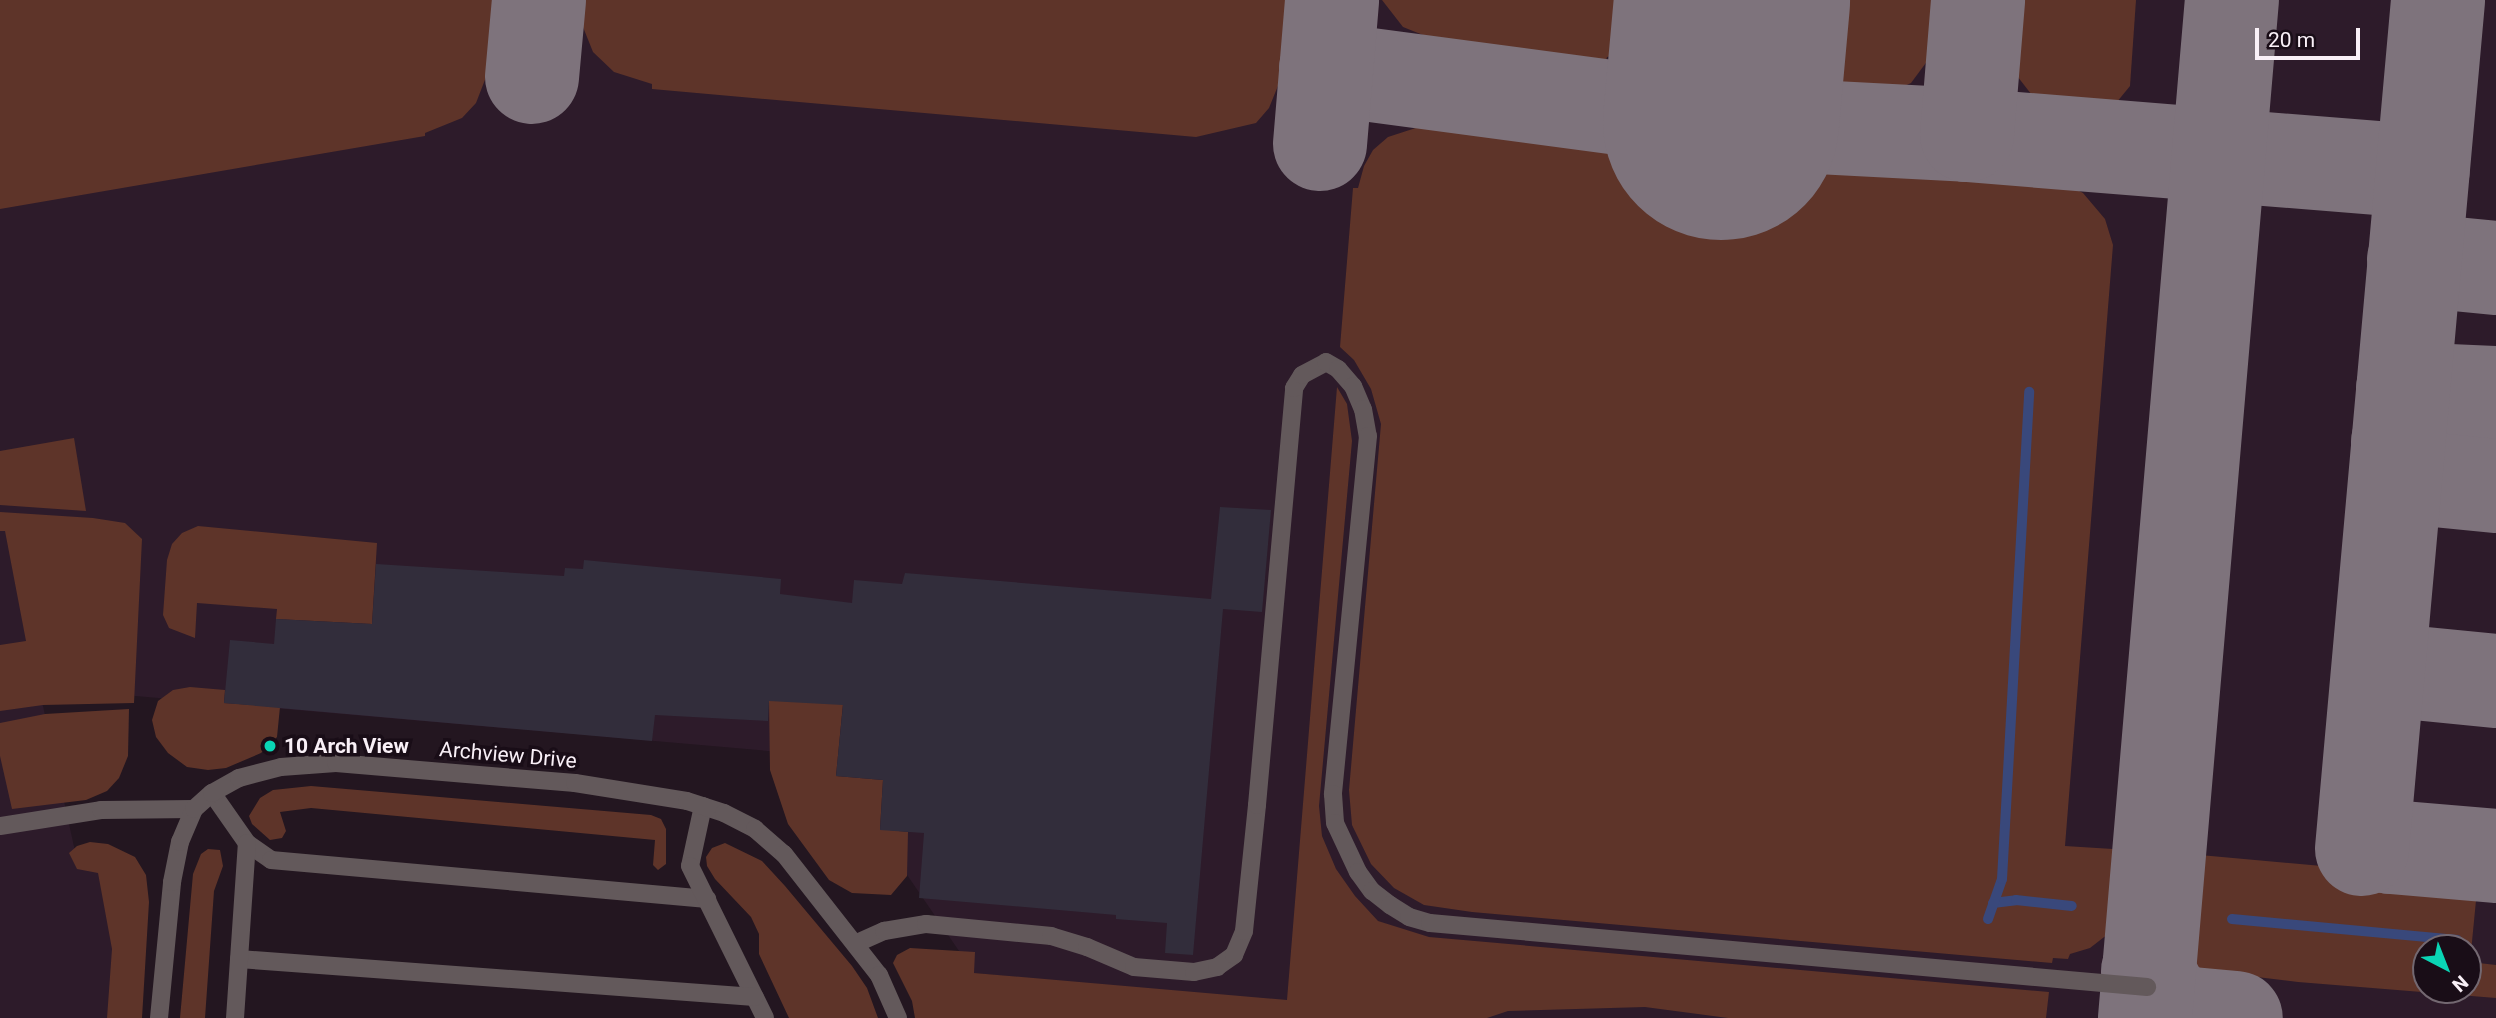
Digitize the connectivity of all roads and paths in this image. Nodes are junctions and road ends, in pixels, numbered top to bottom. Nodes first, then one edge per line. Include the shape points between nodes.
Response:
1 (212, 793) junction
2 (702, 806) junction
3 (194, 809) junction
4 (0, 826) edge
5 (247, 844) junction
6 (707, 899) junction
7 (857, 943) junction
8 (239, 958) junction
9 (2147, 986) dead end
10 (755, 997) junction
11 (159, 1018) edge
12 (235, 1018) edge
13 (765, 1018) edge
14 (898, 1018) edge

1 - 2 lane, Archview Drive via 239,778 281,767 336,763 575,783
1 - 3 lane, Archview Drive
1 - 5 lane
2 - 6 lane via 690,866
2 - 7 lane, Archview Drive via 755,829 784,854
3 - 4 lane via 101,810
3 - 11 lane, Archview Drive via 180,842 172,882
5 - 6 lane via 271,860
5 - 8 lane
6 - 10 lane
7 - 9 lane via 884,930 926,924 1051,936 1134,967 1194,972 1217,967 1234,955 1244,931 1255,830 1294,388 1302,375 1326,362 1353,386 1368,436 1334,780 1335,823 1358,872 1390,905 1430,923
7 - 14 lane, Archview Drive via 879,975
8 - 10 lane
8 - 12 lane
10 - 13 lane

